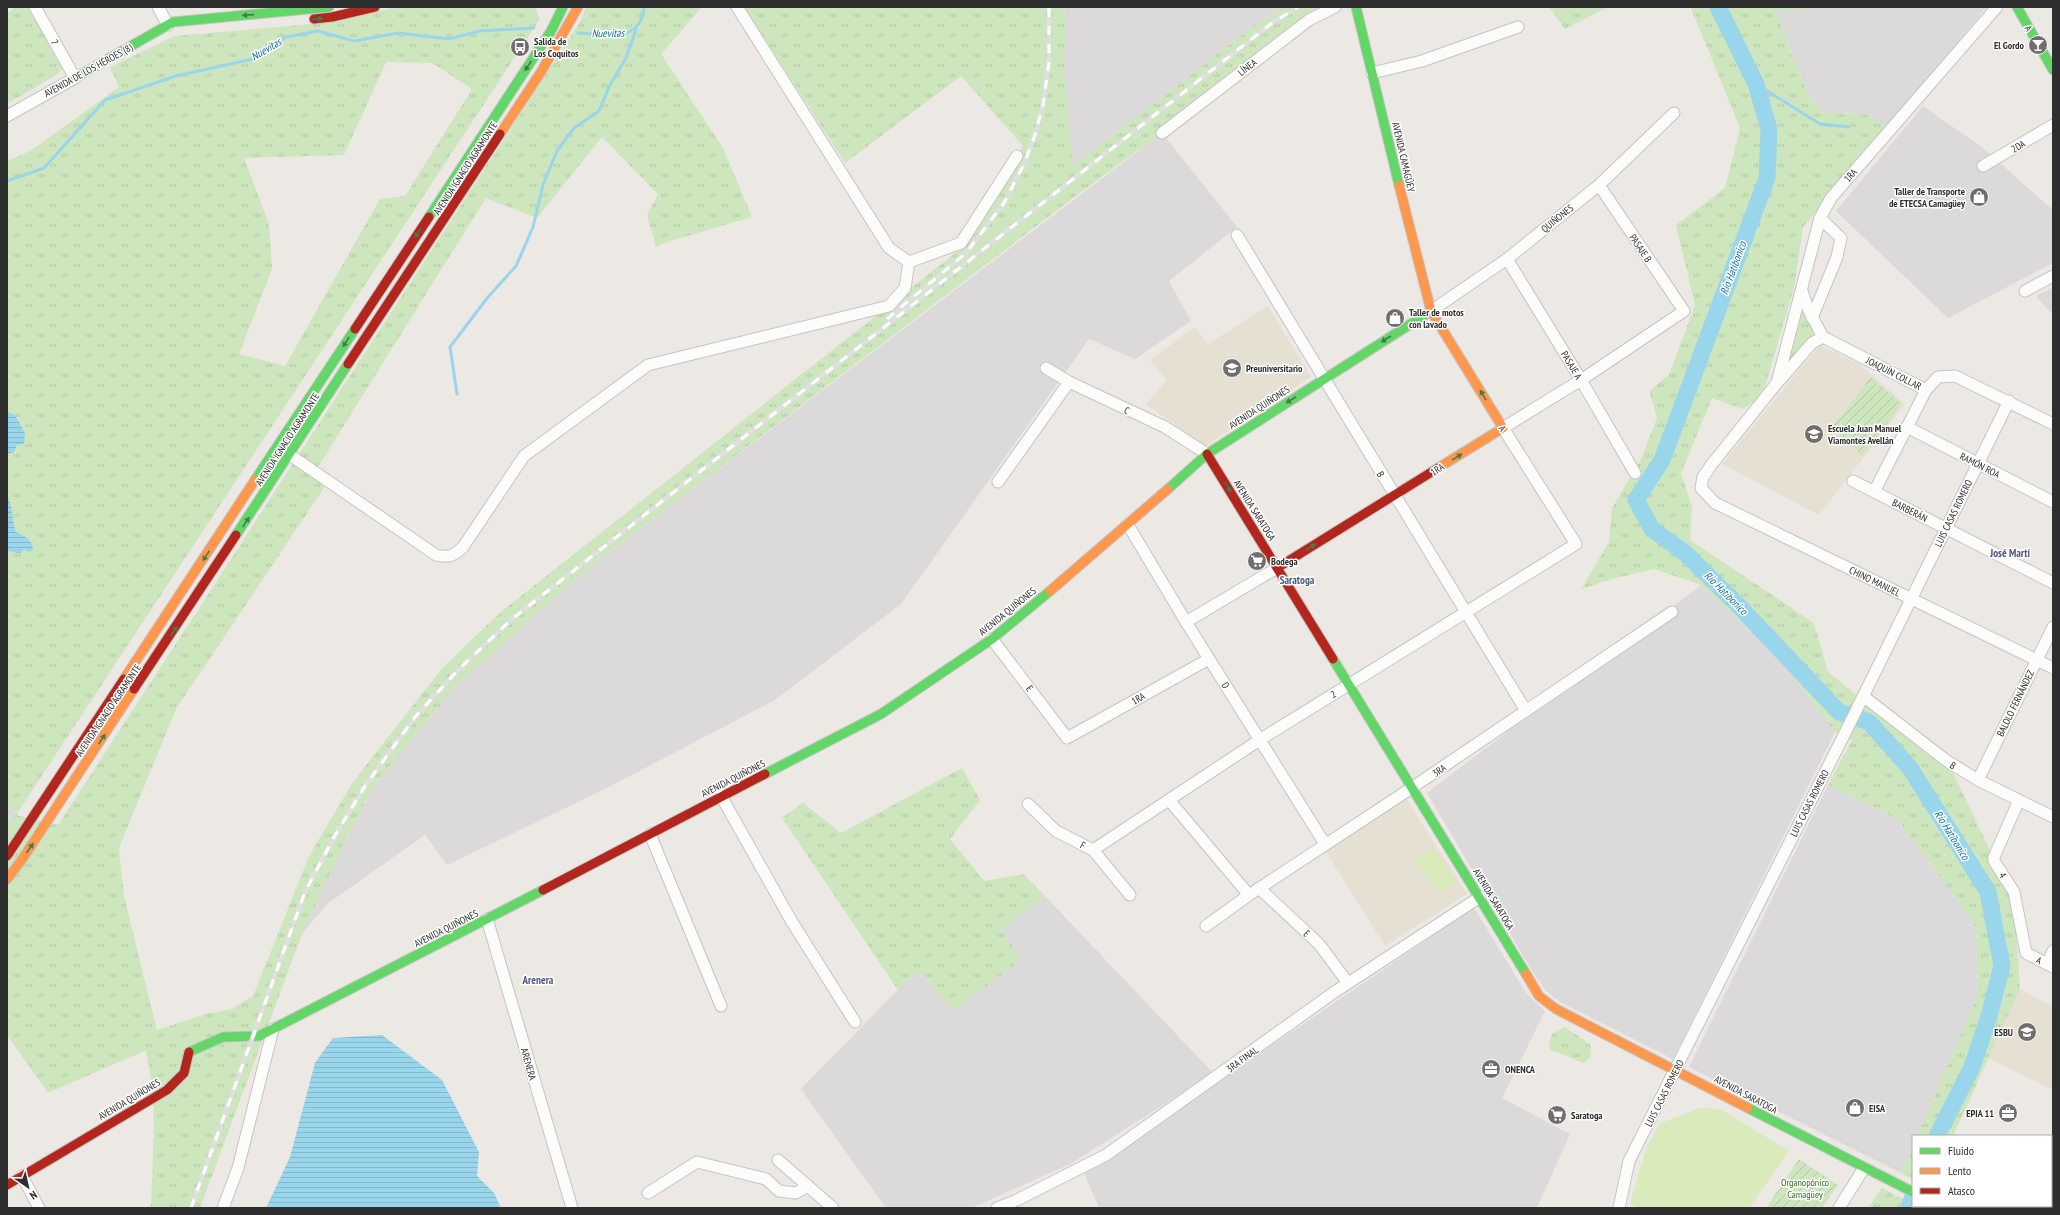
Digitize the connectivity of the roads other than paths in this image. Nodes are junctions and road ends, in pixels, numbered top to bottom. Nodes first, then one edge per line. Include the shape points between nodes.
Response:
1 (35, 7) edge
2 (158, 7) edge
3 (329, 7) edge
4 (375, 7) edge
5 (554, 7) edge
6 (562, 7) edge
7 (578, 7) edge
8 (737, 7) edge
9 (1335, 7) edge
10 (1356, 7) edge
11 (1997, 7) edge
12 (2017, 7) edge
13 (275, 14) edge
14 (304, 20) dead end
15 (556, 21) junction
16 (168, 25) junction
17 (1518, 27) dead end
18 (186, 30) dead end
19 (2053, 70) edge
20 (1372, 73) junction
21 (75, 78) junction
22 (1674, 114) dead end
23 (7, 116) edge
24 (2053, 125) edge
25 (1162, 133) dead end
26 (1017, 156) dead end
27 (1983, 166) dead end
28 (1599, 185) junction
29 (1820, 218) junction
30 (1237, 235) dead end
31 (1507, 259) junction
32 (909, 262) junction
33 (2053, 276) edge
34 (1802, 291) junction
35 (2025, 291) dead end
36 (1431, 312) junction
37 (1684, 312) joint
38 (1812, 318) junction
39 (1823, 337) junction
40 (1046, 368) dead end
41 (1324, 378) junction
42 (1581, 380) junction
43 (1069, 382) junction
44 (1777, 383) junction
45 (1926, 390) junction
46 (2009, 401) junction
47 (2053, 424) edge
48 (1907, 427) junction
49 (1503, 428) junction
50 (1207, 454) junction
51 (290, 455) junction
52 (1978, 463) junction
53 (1635, 473) dead end
54 (1853, 481) dead end
55 (998, 482) dead end
56 (1701, 488) joint
57 (1874, 492) junction
58 (1395, 495) junction
59 (2053, 502) edge
60 (1128, 525) junction
61 (1946, 528) junction
62 (1576, 544) joint
63 (1277, 568) junction
64 (2053, 583) edge
65 (1911, 599) junction
66 (1466, 612) junction
67 (1672, 612) dead end
68 (1186, 622) junction
69 (2053, 627) edge
70 (992, 639) junction
71 (1209, 659) junction
72 (2036, 660) junction
73 (2053, 668) edge
74 (1348, 684) junction
75 (1863, 696) junction
76 (1526, 711) junction
77 (1067, 738) joint
78 (1261, 739) junction
79 (1978, 780) junction
80 (1413, 787) junction
81 (721, 796) junction
82 (1169, 800) junction
83 (2019, 800) junction
84 (1028, 804) dead end
85 (2053, 817) edge
86 (650, 834) junction
87 (1325, 844) junction
88 (1093, 850) junction
89 (7, 856) edge
90 (7, 879) edge
91 (1259, 888) junction
92 (1130, 895) dead end
93 (1249, 895) junction
94 (1480, 897) junction
95 (487, 919) junction
96 (1206, 926) dead end
97 (2053, 951) edge
98 (2026, 953) joint
99 (2050, 965) edge
100 (1348, 984) junction
101 (721, 1006) dead end
102 (854, 1022) dead end
103 (273, 1029) junction
104 (1676, 1070) junction
105 (778, 1160) dead end
106 (1864, 1168) junction
107 (22, 1176) junction
108 (7, 1185) edge
109 (808, 1186) junction
110 (1912, 1191) edge
111 (648, 1193) dead end
112 (1019, 1204) edge
113 (39, 1208) edge
114 (223, 1208) edge
115 (572, 1208) edge
116 (834, 1208) edge
117 (997, 1208) edge
118 (1619, 1208) edge
119 (1839, 1208) edge

1 - 21 street, 7
2 - 16 street
3 - 13 main road, AVENIDA DE LOS HÉROES (8)
14 -> 4 main road via 332,17
5 - 15 main road
6 - 15 main road, AVENIDA IGNACIO AGRAMONTE
7 - 51 main road, AVENIDA IGNACIO AGRAMONTE via 541,72
8 - 32 street via 889,248
9 - 25 street, LÍNEA via 1309,20
10 - 20 main road, AVENIDA CAMAGÜEY
11 - 29 street, 1RA via 1850,175 1831,198
12 - 19 main road, A
13 -> 16 main road, AVENIDA DE LOS HÉROES (8) via 179,21
15 -> 89 main road, AVENIDA IGNACIO AGRAMONTE
16 - 18 main road via 179,31
16 - 21 main road, AVENIDA DE LOS HÉROES (8)
17 - 20 street via 1422,61
20 - 36 main road, AVENIDA CAMAGÜEY
21 - 23 street, AVENIDA DE LOS HÉROES (8)
22 - 28 street, QUIÑONES
24 - 27 street, 2DA
26 - 32 street via 961,243
28 - 31 street, QUIÑONES
28 - 37 street, PASAJE B
29 - 34 street, 1RA
29 - 38 street via 1841,238 1837,257
30 - 41 street, B
31 - 36 street, QUIÑONES
31 - 42 street, PASAJE A
32 - 51 street via 905,288 889,306 648,365 524,456 463,547 455,555 447,558 436,555
33 - 35 street
34 - 38 street
34 - 44 street, 1RA
36 -> 41 main road, AVENIDA QUIÑONES
49 -> 36 main road, A
37 - 42 street, 1RA
38 - 39 street
39 - 44 street, 1RA via 1812,343
39 - 45 street, JOAQUÍN COLLAR
40 - 43 street, C
41 -> 50 main road, AVENIDA QUIÑONES
41 - 58 street, B
42 - 49 street, 1RA
42 - 53 street, PASAJE A
43 - 50 street, C via 1165,427
43 - 55 street
44 - 56 street, 1RA via 1712,464 1703,477
45 - 46 street, JOAQUÍN COLLAR via 1938,377 1955,376
45 - 48 street
46 - 47 street, JOAQUÍN COLLAR
46 - 52 street, LUIS CASAS ROMERO
48 - 52 street, RAMÓN ROA
48 - 57 street
58 -> 49 main road, 1RA
49 - 62 street, A
50 - 60 main road, AVENIDA QUIÑONES
50 -> 63 main road, AVENIDA SARATOGA
90 -> 51 main road, AVENIDA IGNACIO AGRAMONTE
52 - 59 street, RAMÓN ROA
52 - 61 street, LUIS CASAS ROMERO
54 - 57 street, BARBERÁN
56 - 65 street, CHINO MANUEL via 1715,503
57 - 61 street, BARBERÁN
63 -> 58 main road, 1RA
58 - 66 street, B
60 - 68 street, D
60 - 70 main road, AVENIDA QUIÑONES
61 - 64 street, BARBERÁN
61 - 65 street, LUIS CASAS ROMERO
62 - 66 street, 2
63 - 68 street, 1RA
63 - 74 main road, AVENIDA SARATOGA
65 - 72 street, CHINO MANUEL
65 - 75 street, LUIS CASAS ROMERO
66 - 74 street, 2
66 - 76 street, B
67 - 76 street, 3RA
68 - 71 street, D
69 - 72 street, BALOLO FERNÁNDEZ
70 - 77 street, E
70 - 81 main road, AVENIDA QUIÑONES via 881,714
71 - 77 street, 1RA
71 - 78 street, D
72 - 73 street, CHINO MANUEL
72 - 79 street, BALOLO FERNÁNDEZ
74 - 78 street, 2
74 - 80 main road, AVENIDA SARATOGA
75 - 79 street, B via 1946,761
75 - 104 street, LUIS CASAS ROMERO
76 - 80 street, 3RA
78 - 82 street, 2
78 - 87 street, D
79 - 83 street, B
80 - 87 street, 3RA
80 - 94 main road, AVENIDA SARATOGA
81 - 86 main road, AVENIDA QUIÑONES
81 - 102 street via 792,922
82 - 88 street, 2
82 - 93 street
83 - 85 street, B
83 - 98 street, 4 via 1994,861 2014,892
84 - 88 street, F via 1056,830
86 - 95 main road, AVENIDA QUIÑONES
86 - 101 street
87 - 91 street, 3RA
88 - 92 street, F
91 - 93 street, 3RA
91 - 100 street, E via 1319,944
93 - 96 street, 3RA
94 - 100 street, 3RA FINAL
94 - 104 main road, AVENIDA SARATOGA via 1539,996 1556,1009
95 - 103 main road, AVENIDA QUIÑONES
95 - 115 street, ARENERA
97 - 99 street
98 - 99 street, A
100 - 112 street, 3RA FINAL via 1106,1155
103 - 107 main road, AVENIDA QUIÑONES via 252,1038 242,1035 227,1036 189,1052 184,1072 167,1090
103 - 114 street via 238,1168
104 - 106 main road, AVENIDA SARATOGA
104 - 118 street, LUIS CASAS ROMERO via 1629,1161
105 - 109 street
106 - 110 main road, AVENIDA SARATOGA
106 - 119 street
107 - 108 main road, AVENIDA QUIÑONES
107 - 113 street
109 - 111 street via 796,1193 779,1191 766,1180 697,1162
109 - 116 street
112 - 117 street, 3RA FINAL

